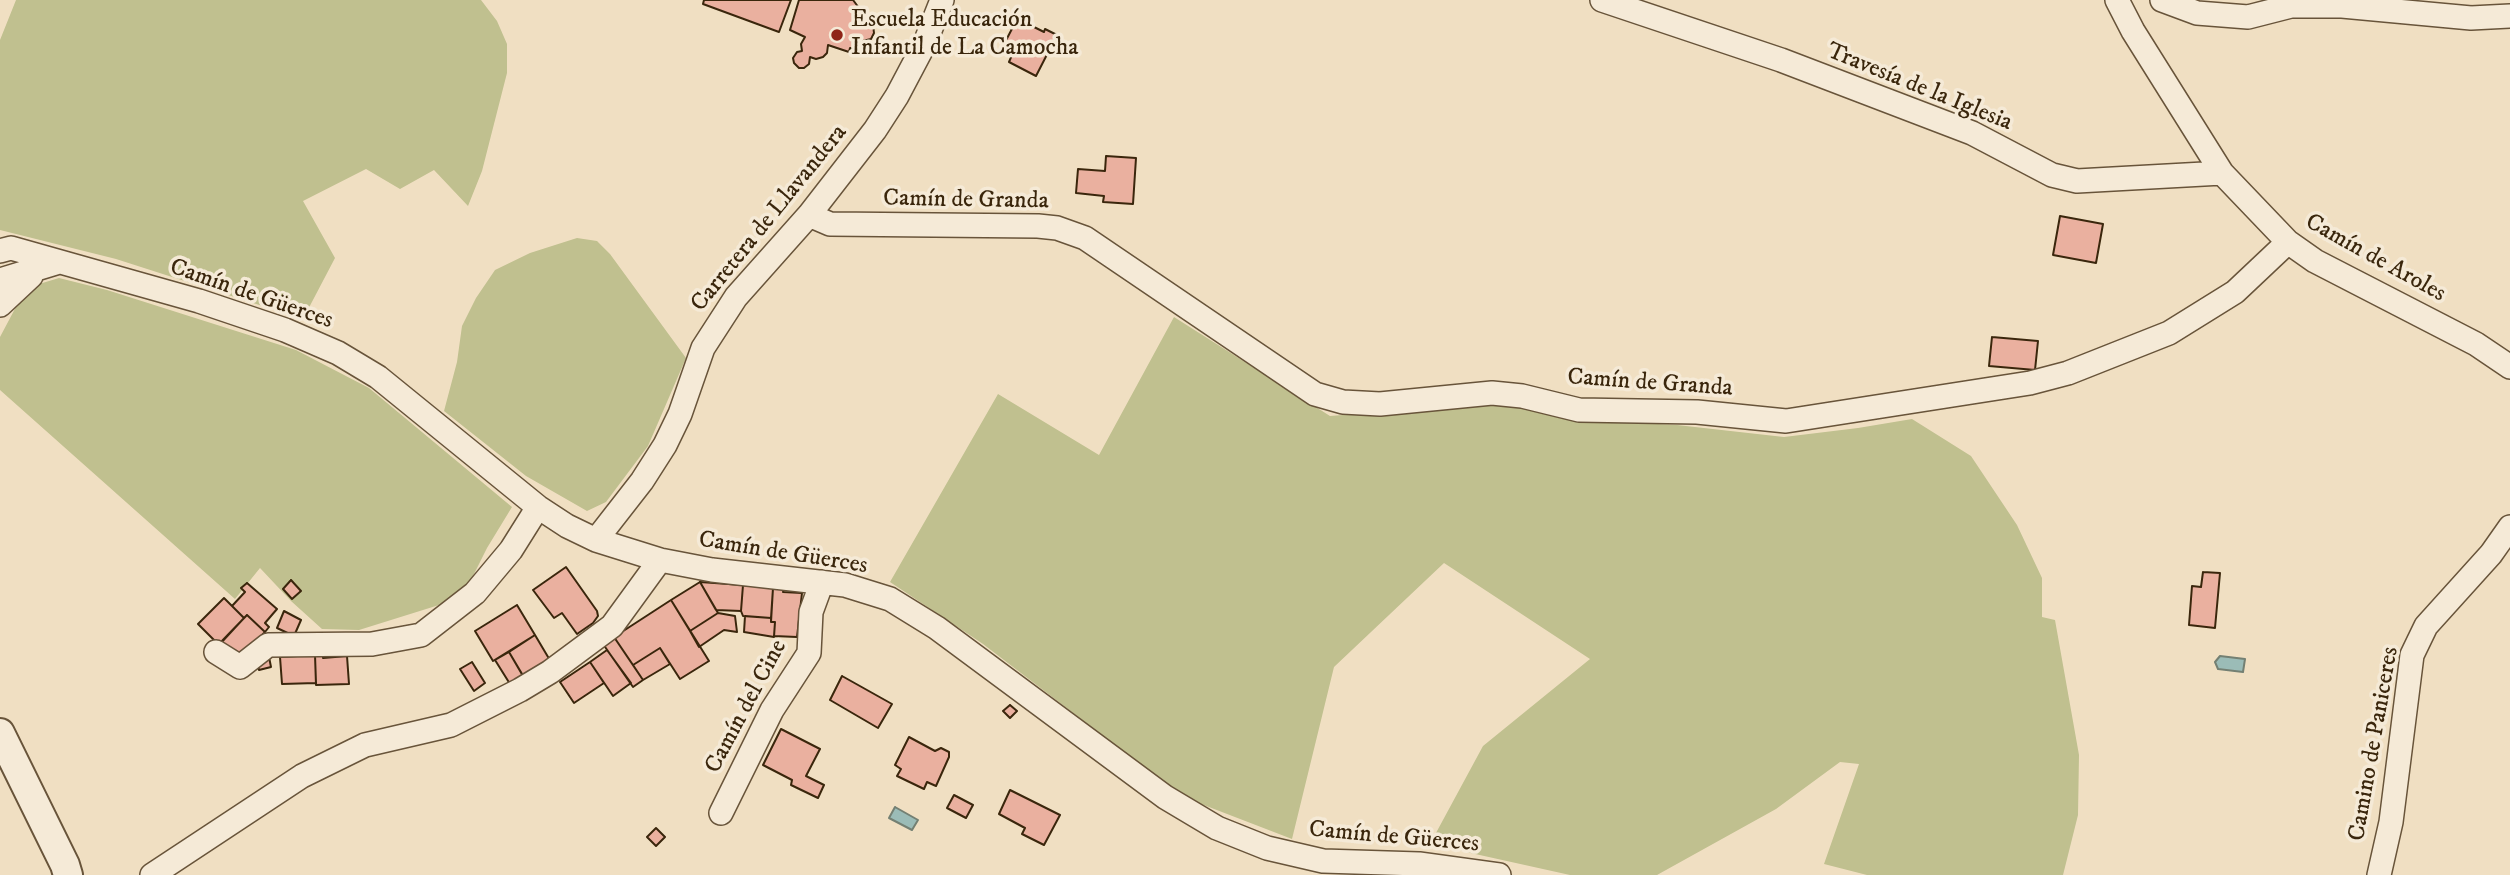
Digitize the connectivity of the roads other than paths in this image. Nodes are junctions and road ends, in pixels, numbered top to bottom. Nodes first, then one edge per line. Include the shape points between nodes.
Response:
1 (942, 0) edge
2 (1602, 0) edge
3 (2118, 0) edge
4 (2162, 0) edge
5 (2510, 16) edge
6 (2222, 173) junction
7 (809, 215) junction
8 (2288, 242) junction
9 (4, 249) edge
10 (59, 262) junction
11 (36, 271) junction
12 (0, 281) edge
13 (0, 305) edge
14 (2510, 368) edge
15 (538, 507) junction
16 (2510, 527) edge
17 (596, 540) junction
18 (660, 560) junction
19 (822, 582) junction
20 (216, 652) dead end
21 (0, 733) edge
22 (721, 813) dead end
23 (68, 875) edge
24 (152, 875) edge
25 (1499, 875) edge
26 (2379, 875) edge

1 - 7 street, Carretera de Llavandera via 897,96
2 - 6 street, Travesía de la Iglesia via 1781,60 1959,128 2052,175 2077,181
3 - 6 street, Camín de Aroles
4 - 5 street via 2197,13 2248,17 2291,6 2471,18
6 - 8 street, Camín de Aroles
7 - 8 street, Camín de Granda via 830,224 1057,228 1085,238 1315,394 1343,402 1380,404 1492,393 1579,410 1696,412 1786,421 2068,373 2169,333 2235,292
7 - 17 street, Carretera de Llavandera via 736,297 703,348 665,445
8 - 14 street, Camín de Aroles via 2315,261 2476,344
9 - 10 street, Camín de Güerces
10 - 11 street
10 - 15 street, Camín de Güerces via 285,330 338,353 378,377
11 - 12 street
11 - 13 street
15 - 17 street, Camín de Güerces
15 - 20 street via 511,550 475,593 421,635 372,644 268,645 240,667
16 - 26 street, Camino de Paniceres via 2426,626 2412,655
17 - 18 street, Camín de Güerces
18 - 19 street, Camín de Güerces
18 - 24 street via 612,626 550,673 451,725 365,746 302,776
19 - 22 street, Camín del Cine via 811,612 809,653 772,710
19 - 25 street, Camín de Güerces via 890,599 937,628 1165,797 1217,828 1267,848 1322,861 1419,864
21 - 23 street

